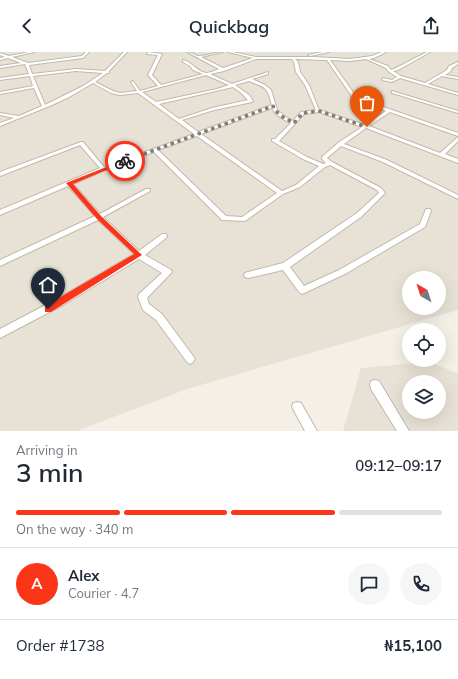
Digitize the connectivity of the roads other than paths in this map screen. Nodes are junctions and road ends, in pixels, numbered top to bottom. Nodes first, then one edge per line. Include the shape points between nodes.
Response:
1 (33, 52) edge
2 (88, 52) edge
3 (126, 52) edge
4 (150, 52) edge
5 (188, 52) edge
6 (222, 52) edge
7 (229, 52) edge
8 (275, 52) edge
9 (328, 52) edge
10 (373, 52) edge
11 (385, 52) edge
12 (429, 52) edge
13 (0, 54) edge
14 (381, 54) junction
15 (12, 57) junction
16 (199, 57) junction
17 (256, 58) junction
18 (275, 58) junction
19 (292, 58) junction
20 (366, 58) junction
21 (0, 59) edge
22 (328, 59) junction
23 (361, 59) junction
24 (184, 61) dead end
25 (373, 62) junction
26 (458, 63) edge
27 (26, 64) junction
28 (0, 67) edge
29 (223, 70) junction
30 (390, 71) junction
31 (108, 72) junction
32 (267, 73) dead end
33 (206, 74) junction
34 (31, 75) junction
35 (442, 75) junction
36 (400, 77) junction
37 (458, 78) edge
38 (0, 79) edge
39 (383, 79) dead end
40 (250, 80) junction
41 (93, 82) junction
42 (133, 82) dead end
43 (426, 84) junction
44 (230, 85) junction
45 (160, 86) junction
46 (35, 87) junction
47 (139, 92) junction
48 (392, 92) dead end
49 (0, 93) edge
50 (458, 94) edge
51 (155, 104) junction
52 (44, 106) junction
53 (273, 106) junction
54 (319, 111) junction
55 (389, 111) junction
56 (458, 112) edge
57 (0, 114) edge
58 (19, 117) junction
59 (178, 120) junction
60 (294, 123) junction
61 (0, 125) edge
62 (367, 127) junction
63 (197, 133) junction
64 (458, 135) edge
65 (458, 138) edge
66 (340, 144) junction
67 (155, 150) junction
68 (442, 154) junction
69 (458, 161) edge
70 (326, 165) junction
71 (104, 169) junction
72 (0, 174) edge
73 (69, 183) junction
74 (148, 190) dead end
75 (281, 193) junction
76 (458, 197) edge
77 (428, 211) dead end
78 (0, 213) edge
79 (99, 217) junction
80 (164, 236) dead end
81 (139, 255) junction
82 (0, 263) edge
83 (285, 266) junction
84 (248, 275) dead end
85 (0, 334) edge
86 (190, 359) dead end
87 (375, 386) dead end
88 (297, 407) dead end
89 (312, 431) edge
90 (403, 431) edge

1 - 15 street
2 - 27 street via 83,57
3 - 31 street
4 - 45 street via 148,54 160,54 150,75
5 - 16 street
6 - 16 street
7 - 17 street
8 - 18 street
9 - 19 street
10 - 14 street
11 - 14 street
12 - 30 street
13 - 15 street
14 - 20 street
15 - 21 street
15 - 27 street
16 - 29 street
17 - 18 street
17 - 29 street
18 - 19 street
19 - 22 street
19 - 54 street
20 - 23 street
20 - 25 street
22 - 23 street
22 - 55 street via 353,98
23 - 25 street
24 - 33 street
25 - 30 street via 387,67
26 - 35 street
27 - 28 street
27 - 34 street
29 - 33 street
30 - 36 street
31 - 34 street via 76,70
31 - 41 street
32 - 40 street
33 - 44 street
33 - 45 street
34 - 38 street
34 - 46 street
35 - 37 street
35 - 43 street
36 - 39 street via 392,81
36 - 43 street
40 - 44 street
40 - 53 street via 270,91
41 - 47 street via 120,94
41 - 52 street
42 - 47 street
43 - 50 street
44 - 51 street
44 - 59 street via 251,101
45 - 47 street
46 - 49 street
46 - 52 street
47 - 51 street
48 - 56 street
51 - 59 street
52 - 58 street
53 - 60 street via 285,119
53 - 63 street
54 - 60 street via 303,113
54 - 62 street
55 - 62 street
55 - 64 street
57 - 58 street
58 - 61 street
59 - 63 street
60 - 70 street via 275,140 305,158
62 - 66 street
62 - 68 street
63 - 67 street
63 - 75 street
65 - 68 street
66 - 70 street via 324,158
66 - 76 street via 385,160
67 - 71 street
67 - 75 street via 224,218 243,219
68 - 69 street
70 - 75 street via 298,186
70 - 83 street via 379,189 382,193 359,215
71 - 72 street via 81,143
71 - 73 street
73 - 78 street
73 - 79 street
74 - 79 street
77 - 83 street via 423,225 342,272 308,288 302,290
79 - 81 street
79 - 82 street
80 - 81 street
81 - 85 street
81 - 86 street via 168,272 142,296 146,307 159,317
83 - 84 street
87 - 90 street
88 - 89 street

